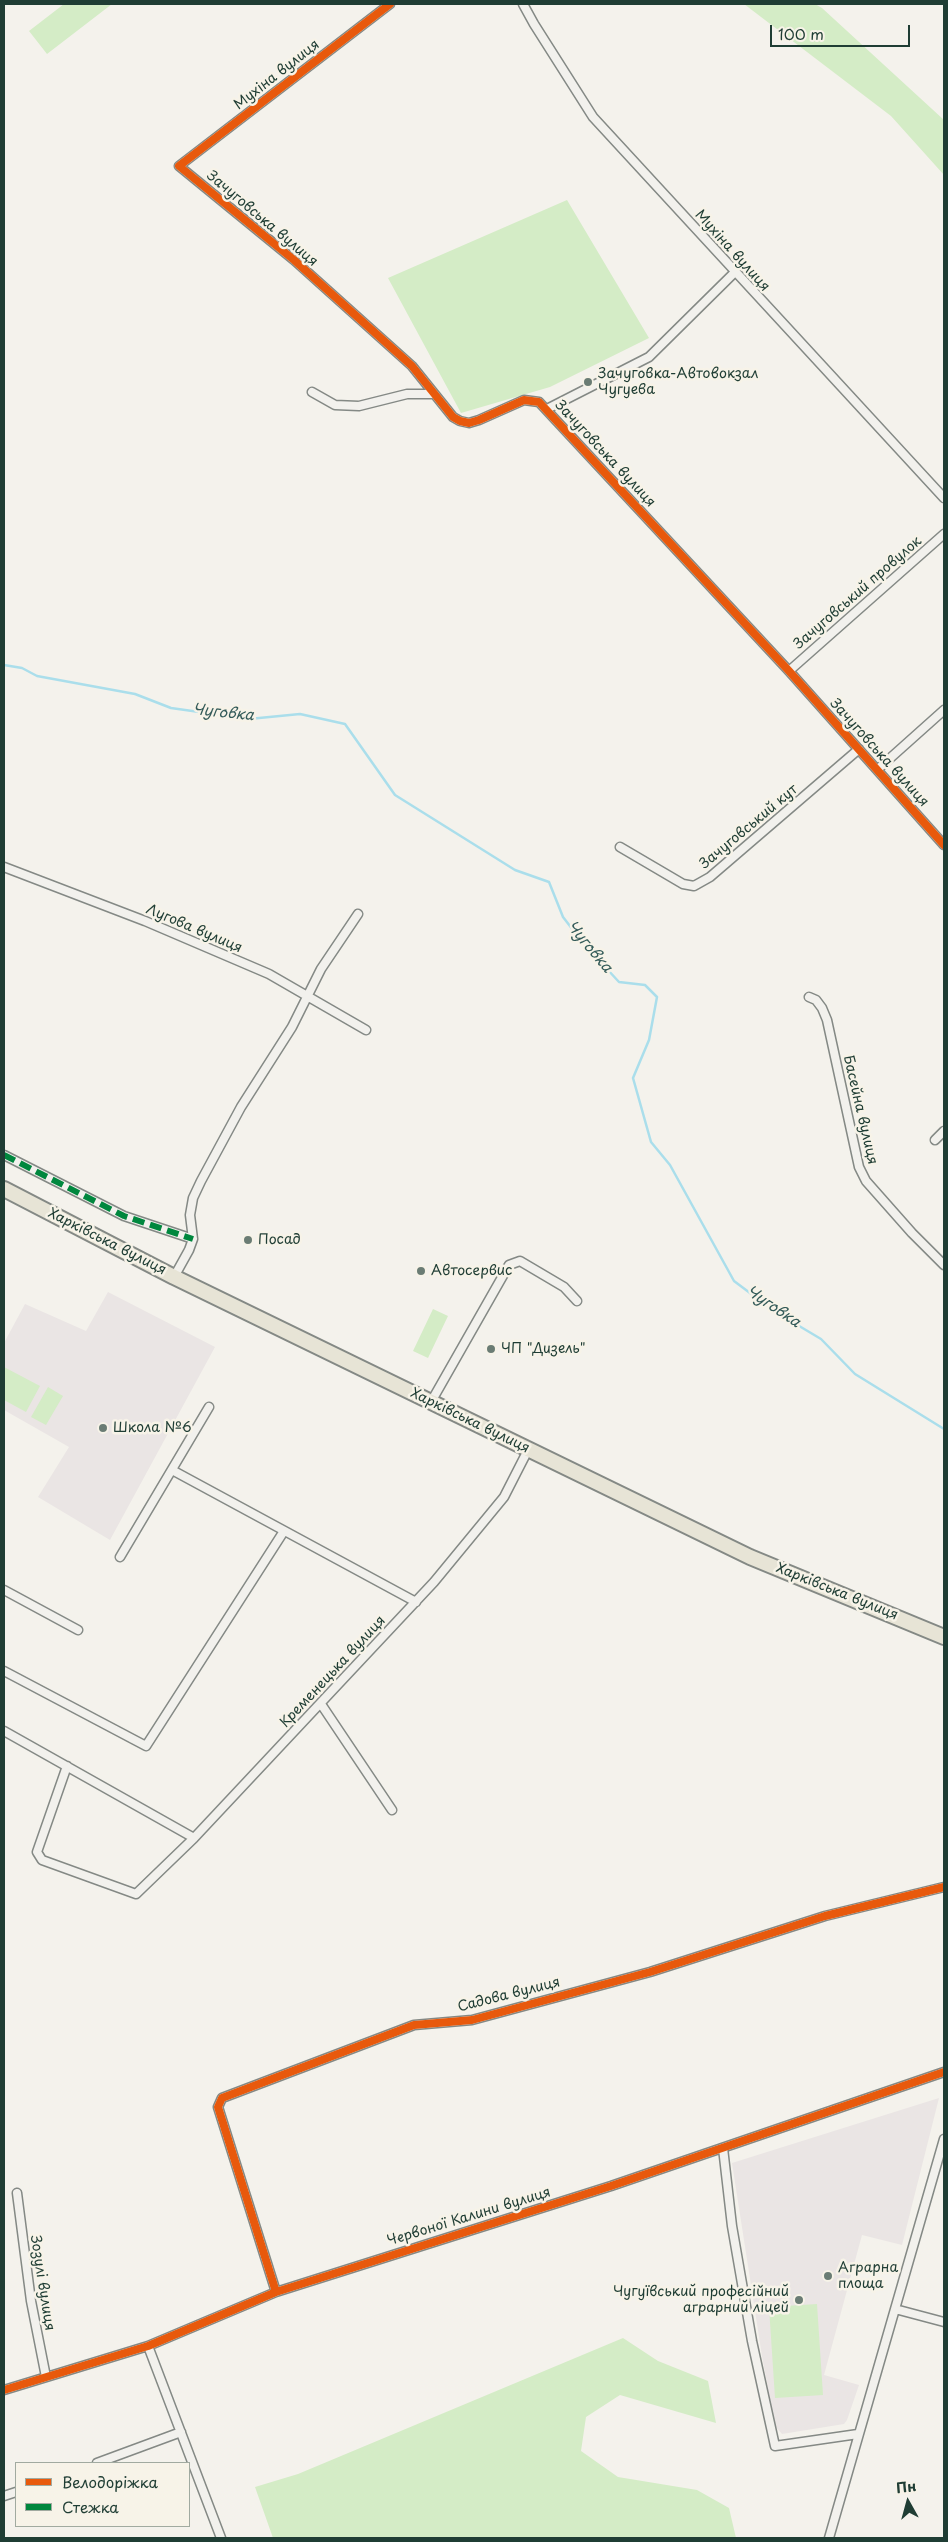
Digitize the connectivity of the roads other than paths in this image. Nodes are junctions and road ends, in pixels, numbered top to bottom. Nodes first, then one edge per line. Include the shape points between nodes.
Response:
1 (390, 4) edge
2 (523, 4) edge
3 (179, 166) joint
4 (734, 272) junction
5 (312, 392) dead end
6 (434, 394) junction
7 (547, 409) junction
8 (944, 498) edge
9 (944, 534) edge
10 (789, 671) junction
11 (944, 710) edge
12 (860, 749) junction
13 (878, 769) junction
14 (944, 845) edge
15 (620, 847) dead end
16 (4, 867) edge
17 (358, 914) dead end
18 (308, 997) junction
19 (810, 997) dead end
20 (366, 1030) dead end
21 (944, 1131) edge
22 (935, 1140) dead end
23 (4, 1156) edge
24 (4, 1189) edge
25 (193, 1238) junction
26 (944, 1265) edge
27 (174, 1277) junction
28 (577, 1300) dead end
29 (431, 1402) junction
30 (209, 1407) dead end
31 (528, 1450) junction
32 (172, 1470) junction
33 (284, 1530) junction
34 (120, 1557) dead end
35 (4, 1590) edge
36 (416, 1602) junction
37 (78, 1630) dead end
38 (944, 1637) edge
39 (4, 1672) edge
40 (321, 1704) junction
41 (4, 1731) edge
42 (67, 1766) junction
43 (392, 1810) dead end
44 (194, 1838) junction
45 (944, 1887) edge
46 (944, 2072) edge
47 (944, 2139) edge
48 (723, 2148) junction
49 (17, 2193) dead end
50 (276, 2292) junction
51 (895, 2309) junction
52 (944, 2322) edge
53 (148, 2346) junction
54 (46, 2377) junction
55 (4, 2390) edge
56 (181, 2432) junction
57 (858, 2434) junction
58 (100, 2462) edge
59 (221, 2538) edge
60 (829, 2538) edge

1 - 3 street, Мухіна вулиця
2 - 4 street, Мухіна вулиця via 593,117
3 - 6 street, Зачуговська вулиця via 294,260 412,366
4 - 7 street via 649,357
4 - 8 street, Мухіна вулиця
5 - 6 street via 335,405 359,406 407,394
6 - 7 street, Зачуговська вулиця via 460,422 480,420 524,400 539,402
7 - 10 street, Зачуговська вулиця
9 - 10 street, Зачуговський провулок
10 - 12 street, Зачуговська вулиця
11 - 13 street
12 - 13 street, Зачуговська вулиця
12 - 15 street, Зачуговський кут via 710,877 694,886 682,884
13 - 14 street, Зачуговська вулиця
16 - 18 street, Лугова вулиця via 145,921 269,974
17 - 18 street via 321,969
18 - 20 street, Лугова вулиця
18 - 25 street via 241,1107 197,1190 190,1215
19 - 26 street, Басейна вулиця via 822,1008 827,1020 859,1167 866,1181
21 - 22 street
23 - 25 street via 124,1216
24 - 27 highway, Харківська вулиця
25 - 27 street
27 - 29 highway, Харківська вулиця
28 - 29 street via 564,1288 520,1261 508,1265
29 - 31 highway, Харківська вулиця
30 - 32 street
31 - 36 street, Кременецька вулиця via 504,1497
31 - 38 highway, Харківська вулиця via 750,1556
32 - 33 street
32 - 34 street
33 - 36 street
33 - 39 street via 146,1746
35 - 37 street
36 - 40 street, Кременецька вулиця
40 - 43 street
40 - 44 street, Кременецька вулиця
41 - 42 street
42 - 44 street
42 - 44 street, Кременецька вулиця via 37,1852 42,1860 136,1894
45 - 50 street, Садова вулиця via 825,1916 650,1972 472,2020 414,2025 222,2098 218,2107
46 - 48 street, Червоної Калини вулиця
47 - 51 street
48 - 50 street, Червоної Калини вулиця
48 - 57 street via 732,2226 752,2341 775,2446
49 - 54 street, Зозулі вулиця via 31,2301
50 - 53 street, Червоної Калини вулиця
51 - 52 street
51 - 57 street
53 - 54 street, Червоної Калини вулиця
53 - 56 street
54 - 55 street, Червоної Калини вулиця
56 - 58 street
56 - 59 street
57 - 60 street

